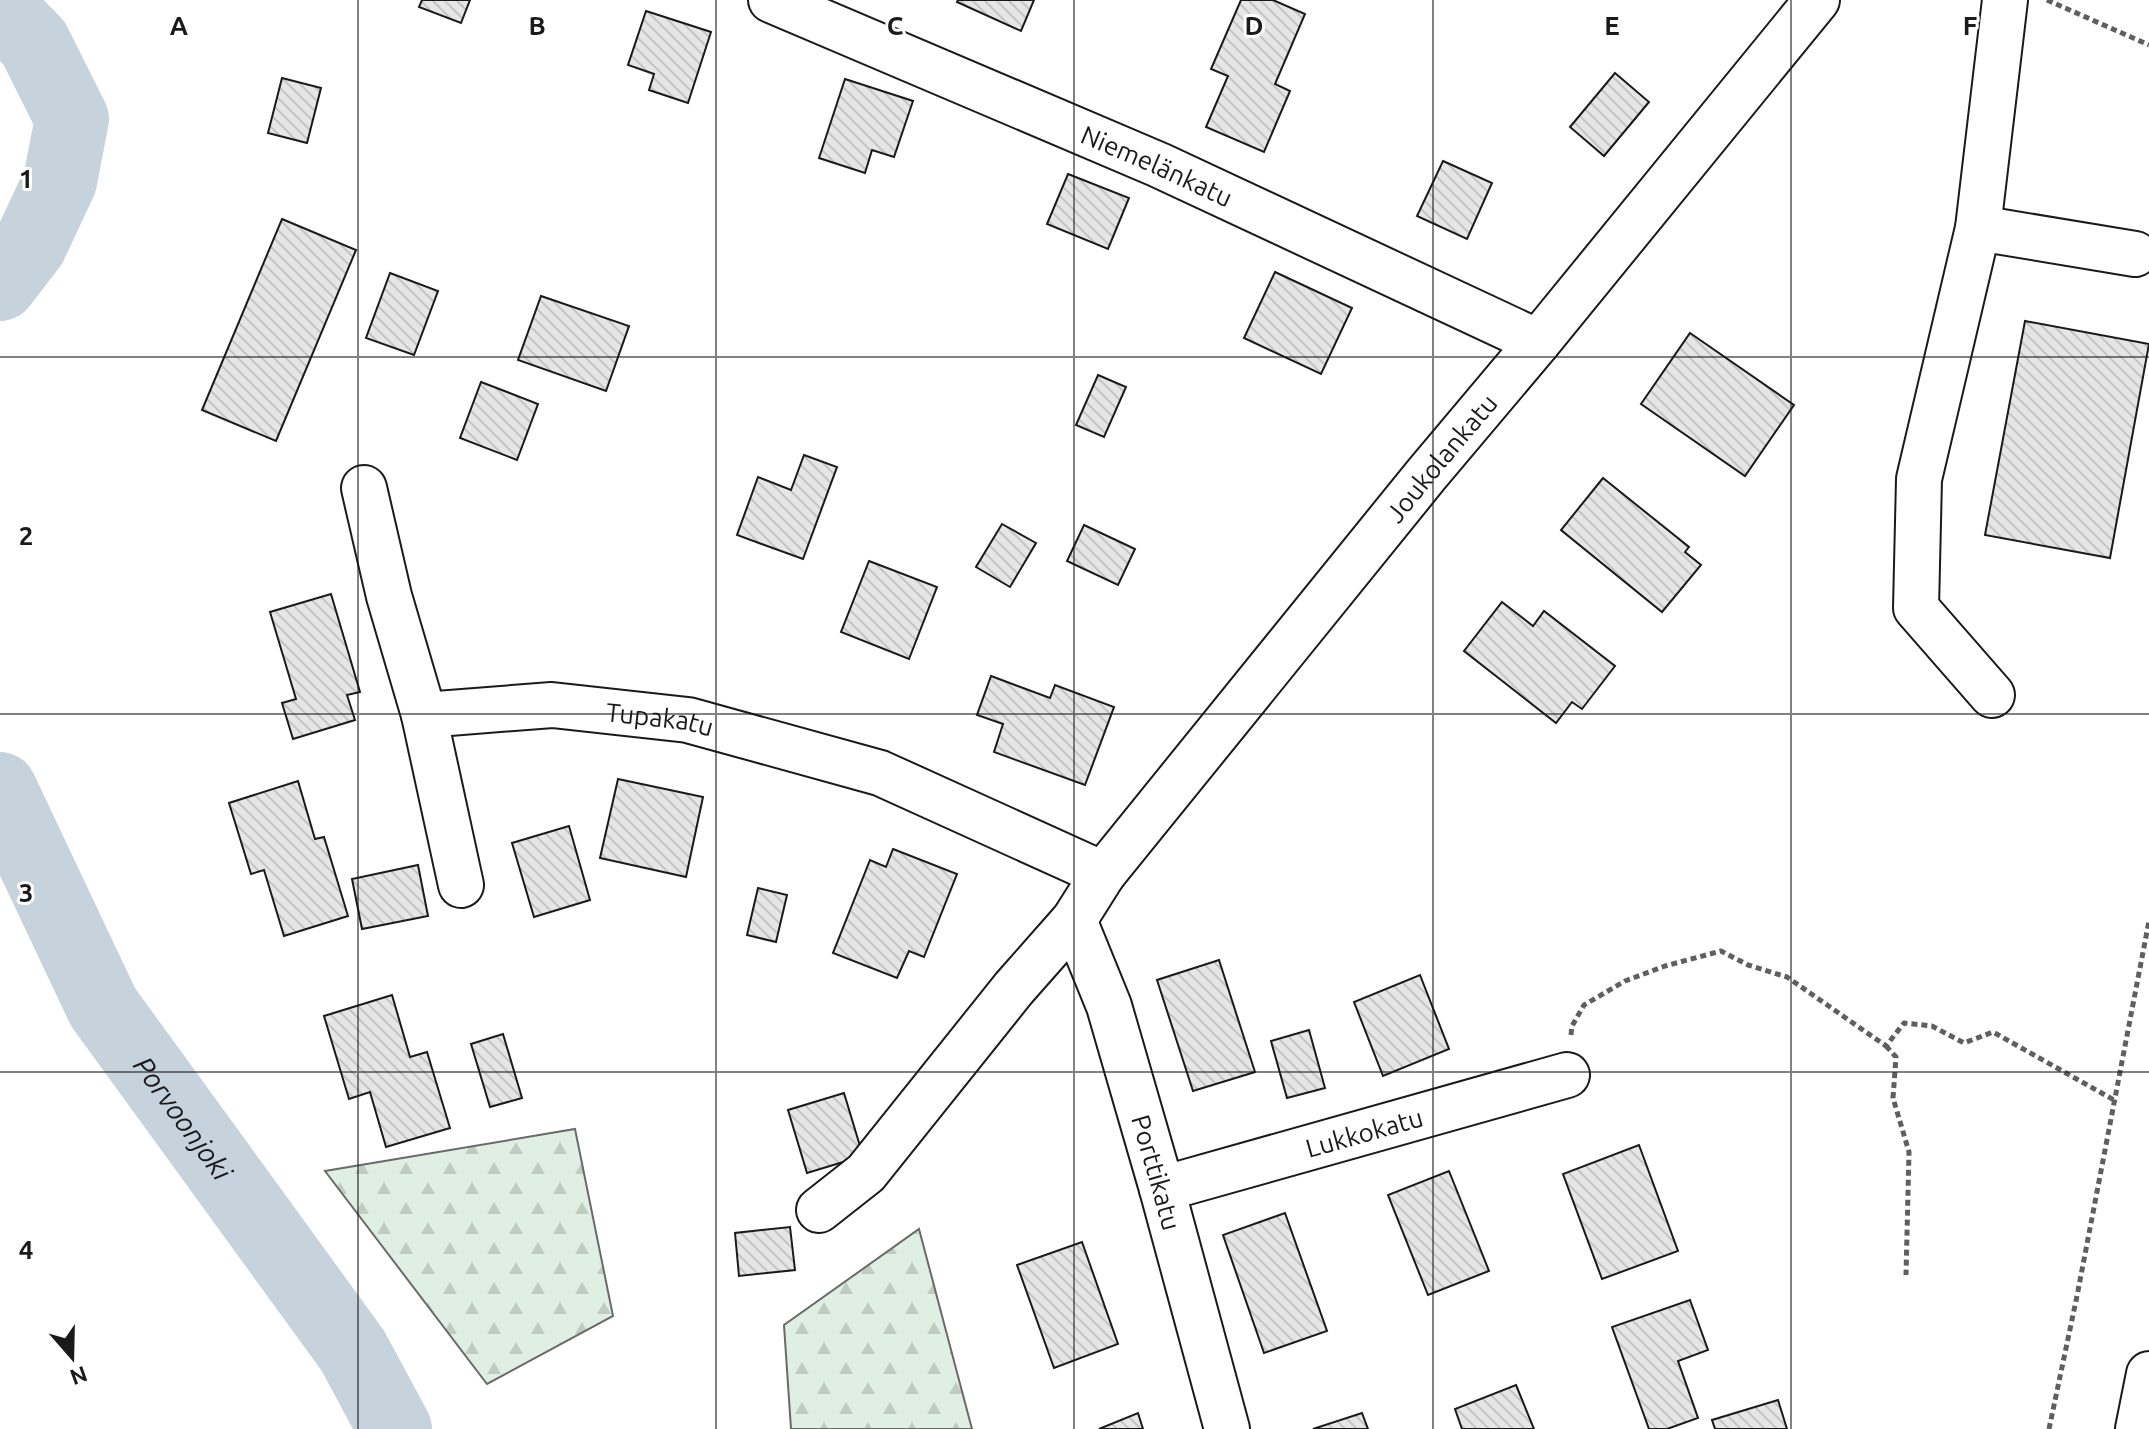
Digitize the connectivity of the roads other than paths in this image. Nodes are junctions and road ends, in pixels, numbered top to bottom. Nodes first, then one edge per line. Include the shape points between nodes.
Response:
1 (771, 0) edge
2 (2005, 0) edge
3 (1800, 6) edge
4 (1978, 228) junction
5 (2135, 254) dead end
6 (1538, 342) junction
7 (364, 488) dead end
8 (1992, 695) dead end
9 (424, 715) junction
10 (1103, 874) junction
11 (461, 885) dead end
12 (1074, 920) junction
13 (1567, 1075) road end
14 (1162, 1189) junction
15 (819, 1210) dead end
16 (2149, 1374) edge
17 (1227, 1429) edge
18 (2138, 1429) edge

1 - 6 street, Niemelänkatu via 1159,165
2 - 4 street
3 - 6 street, Joukolankatu
4 - 5 street
4 - 8 street via 1919,479 1916,608
6 - 10 street, Joukolankatu
7 - 9 street
9 - 10 street, Tupakatu via 552,705 688,720 880,773
9 - 11 street
10 - 12 street, Joukolankatu
12 - 14 street, Porttikatu via 1109,1006
12 - 15 street, Joukolankatu via 866,1173
13 - 14 street, Lukkokatu
14 - 17 street, Porttikatu
16 - 18 street

